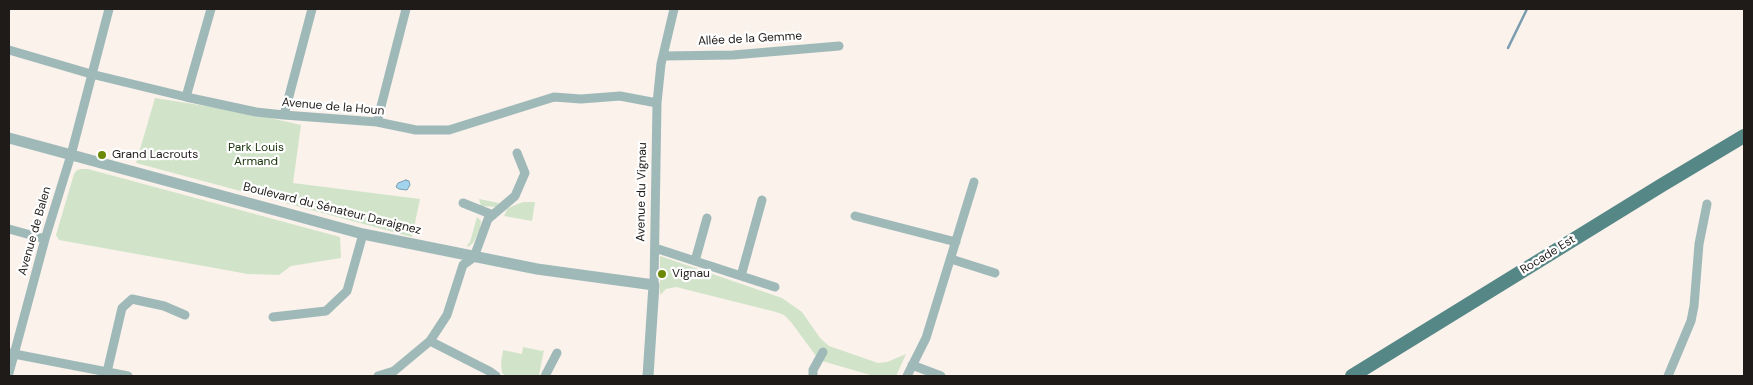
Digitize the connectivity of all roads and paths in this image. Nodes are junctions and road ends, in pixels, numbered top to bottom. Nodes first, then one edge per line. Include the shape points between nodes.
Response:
1 (109, 9) edge
2 (211, 9) edge
3 (312, 9) edge
4 (406, 9) edge
5 (674, 9) edge
6 (839, 46) dead end
7 (9, 50) edge
8 (663, 56) junction
9 (92, 74) junction
10 (186, 98) junction
11 (657, 103) junction
12 (284, 116) junction
13 (377, 122) junction
14 (1744, 136) edge
15 (9, 138) edge
16 (517, 153) dead end
17 (70, 155) junction
18 (974, 182) dead end
19 (762, 200) dead end
20 (463, 203) dead end
21 (1707, 204) dead end
22 (493, 215) junction
23 (855, 216) dead end
24 (707, 218) dead end
25 (9, 229) edge
26 (363, 234) junction
27 (45, 239) junction
28 (956, 242) junction
29 (655, 248) junction
30 (474, 257) junction
31 (951, 259) junction
32 (696, 261) junction
33 (995, 273) dead end
34 (742, 276) junction
35 (654, 285) junction
36 (774, 287) dead end
37 (185, 315) dead end
38 (273, 317) dead end
39 (430, 341) junction
40 (823, 352) dead end
41 (11, 353) edge
42 (557, 353) dead end
43 (912, 365) junction
44 (107, 372) junction
45 (9, 373) edge
46 (395, 374) edge
47 (128, 376) edge
48 (378, 376) edge
49 (496, 376) edge
50 (545, 376) edge
51 (648, 376) edge
52 (813, 376) edge
53 (906, 376) edge
54 (941, 376) edge
55 (1352, 376) edge
56 (1668, 376) edge

1 - 9 street, Avenue de Balen
2 - 10 street
3 - 12 street
4 - 13 street
5 - 8 street, Avenue du Vignau
6 - 8 street, Allée de la Gemme via 733,55
7 - 9 street, Avenue de la Houn
8 - 11 street, Avenue du Vignau
9 - 10 street, Avenue de la Houn
9 - 17 street, Avenue de Balen
10 - 12 street, Avenue de la Houn
11 - 13 street, Avenue de la Houn via 620,96 554,97 449,130 416,130
11 - 29 street, Avenue du Vignau
12 - 13 street, Avenue de la Houn
14 - 55 main road, Rocade Est
15 - 17 street, Boulevard du Sénateur Daraignez
16 - 22 street via 524,174 515,196
17 - 26 street, Boulevard du Sénateur Daraignez
17 - 27 street, Avenue de Balen
18 - 28 street
19 - 34 street
20 - 22 street
21 - 56 street via 1699,244 1691,321
22 - 30 street via 488,219
23 - 28 street
24 - 32 street
25 - 27 street
26 - 30 street, Boulevard du Sénateur Daraignez
26 - 38 street via 348,291 326,311
27 - 41 street, Avenue de Balen
28 - 31 street
29 - 32 street
29 - 35 street, Avenue du Vignau
30 - 35 street, Boulevard du Sénateur Daraignez
30 - 39 street via 463,264 447,315
31 - 33 street
31 - 43 street via 926,338
32 - 34 street
34 - 36 street
35 - 51 street, Avenue du Vignau
37 - 44 street via 164,306 132,299 122,308
39 - 46 street
39 - 49 street
40 - 52 street
41 - 44 street
41 - 45 street, Avenue de Balen
42 - 50 street
43 - 53 street
43 - 54 street
44 - 47 street
46 - 48 street

